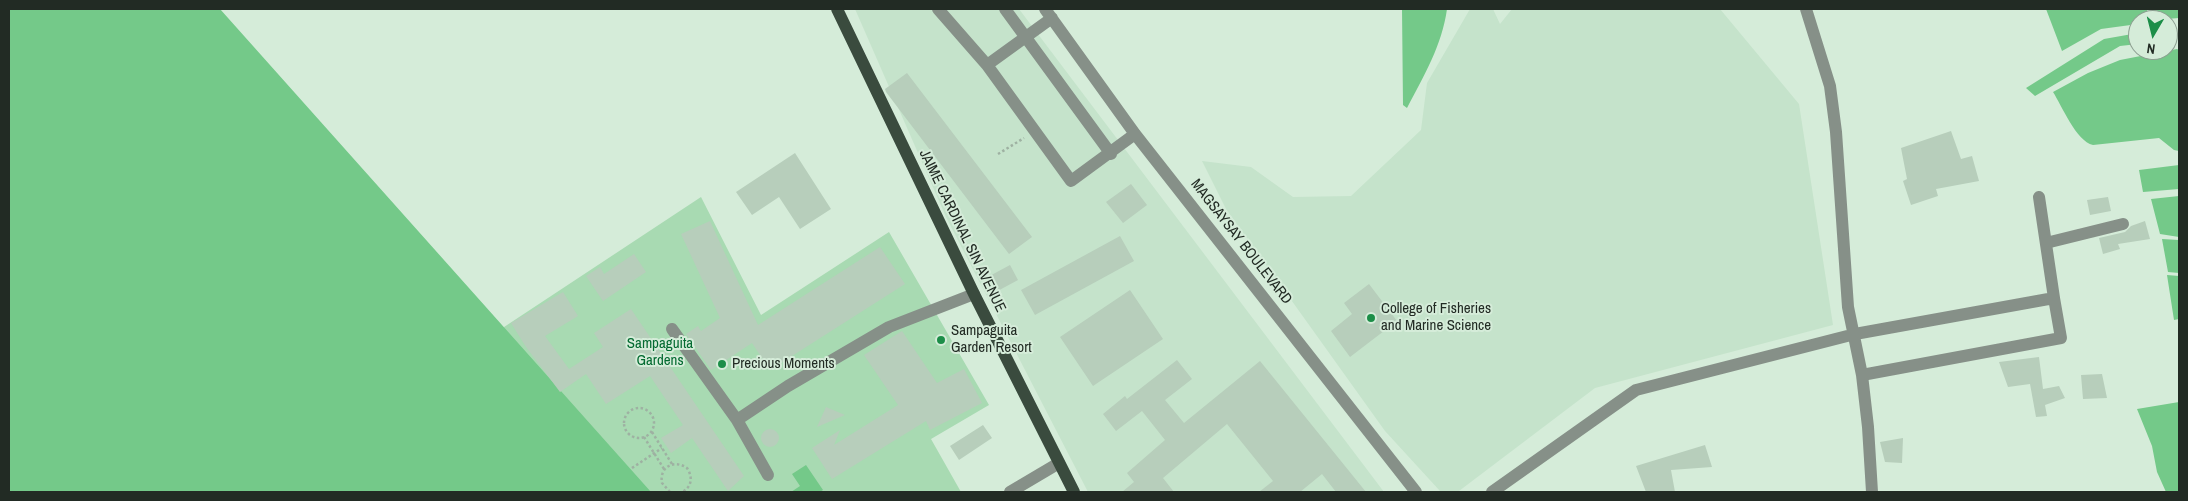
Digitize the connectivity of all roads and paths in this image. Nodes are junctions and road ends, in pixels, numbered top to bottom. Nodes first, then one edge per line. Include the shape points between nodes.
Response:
1 (837, 9) edge
2 (1005, 9) edge
3 (1806, 9) edge
4 (943, 10) edge
5 (1049, 13) edge
6 (1025, 38) junction
7 (987, 65) junction
8 (1036, 131) junction
9 (1135, 134) junction
10 (998, 154) dead end
11 (1111, 154) junction
12 (2039, 197) dead end
13 (2123, 224) dead end
14 (2046, 243) junction
15 (974, 294) junction
16 (2054, 298) junction
17 (672, 329) dead end
18 (1856, 334) junction
19 (1862, 375) junction
20 (737, 420) junction
21 (651, 431) junction
22 (644, 437) junction
23 (662, 448) junction
24 (654, 454) junction
25 (1059, 463) junction
26 (672, 464) junction
27 (632, 468) dead end
28 (664, 469) junction
29 (768, 475) dead end
30 (670, 492) edge
31 (682, 492) edge
32 (1010, 492) edge
33 (1074, 492) edge
34 (1416, 492) edge
35 (1492, 492) edge
36 (1872, 492) edge

1 - 15 main road, JAIME CARDINAL SIN AVENUE
2 - 6 street
3 - 18 street via 1830,86 1848,307
4 - 7 street
5 - 6 street
5 - 9 street, MAGSAYSAY BOULEVARD
6 - 7 street
6 - 11 street
7 - 8 street
8 - 10 path
8 - 11 street via 1071,181
9 - 11 street
9 - 34 street, MAGSAYSAY BOULEVARD
12 - 14 street
13 - 14 street
14 - 16 street
15 - 20 street via 889,327
15 - 25 main road, JAIME CARDINAL SIN AVENUE
16 - 18 street
16 - 19 street via 2062,338
17 - 20 street
18 - 19 street
18 - 35 street via 1636,390
19 - 36 street
20 - 29 street
21 - 22 path
21 - 22 path via 654,421 650,412 640,408 631,410 624,417 624,427 630,435
21 - 23 path
22 - 24 path
23 - 24 path
23 - 26 path
24 - 27 path
24 - 28 path
25 - 32 street
25 - 33 main road, JAIME CARDINAL SIN AVENUE
26 - 28 path
26 - 31 path via 683,465 690,472 691,483
28 - 30 path via 662,483

